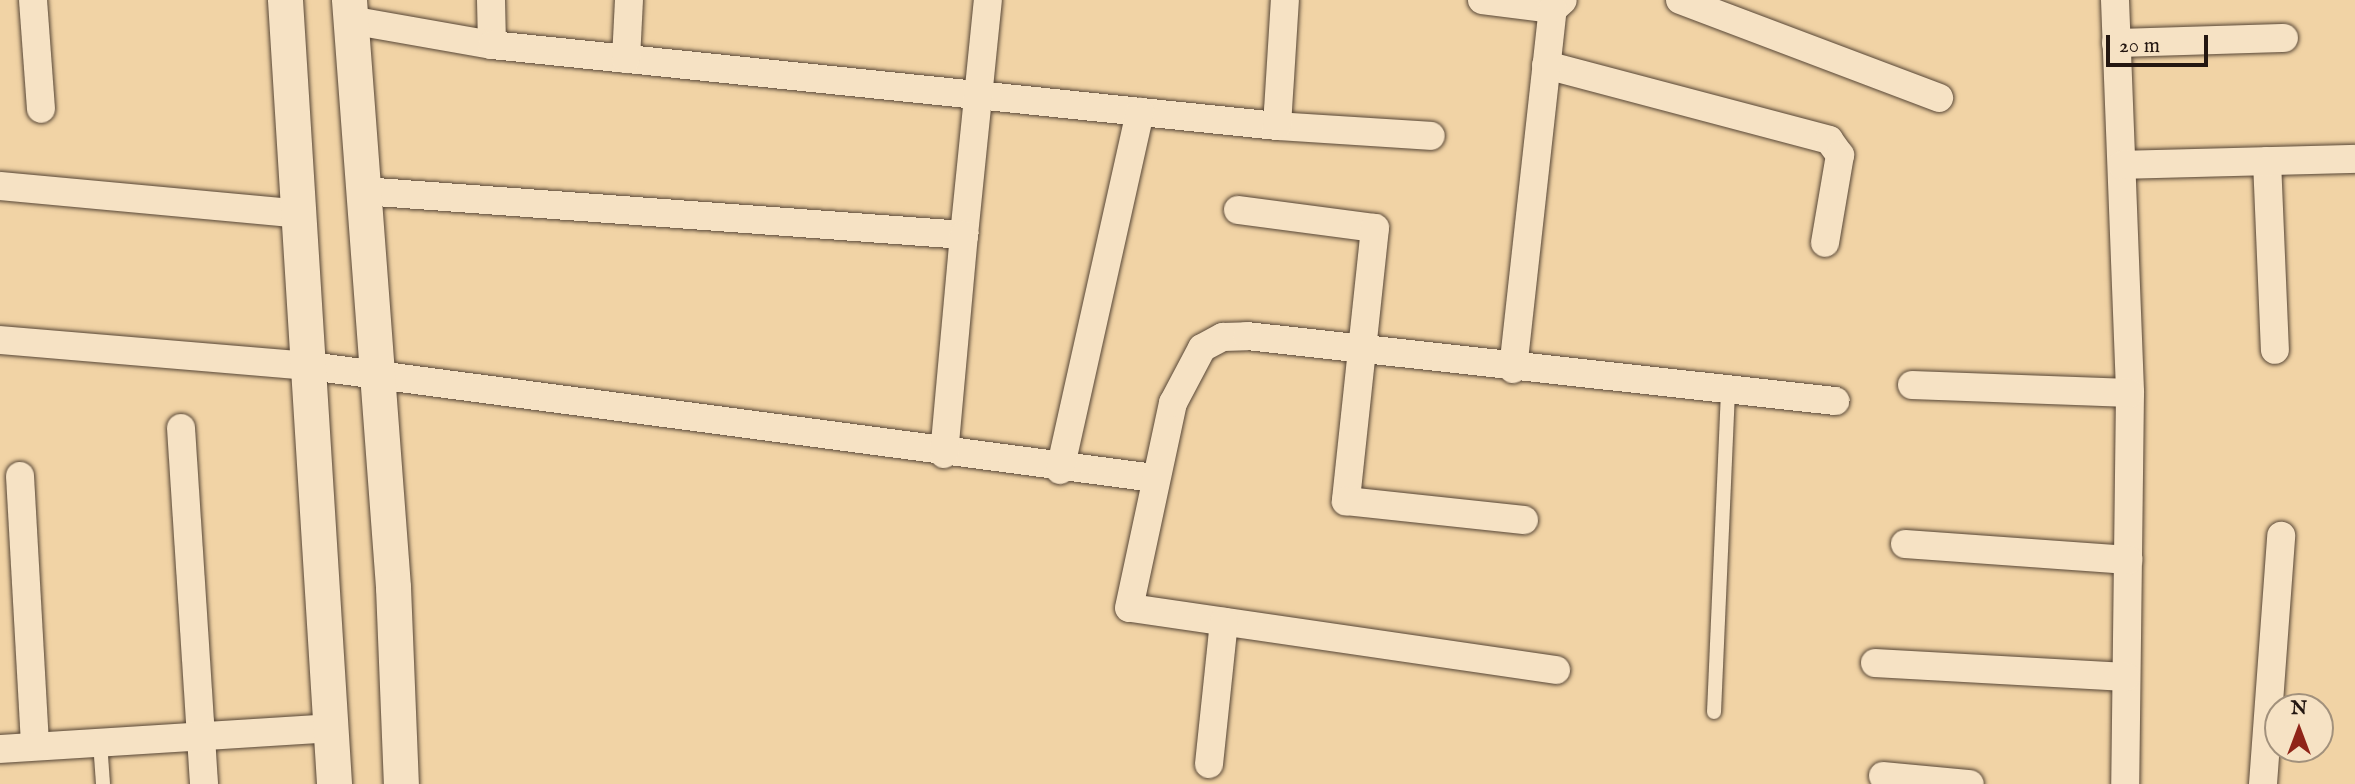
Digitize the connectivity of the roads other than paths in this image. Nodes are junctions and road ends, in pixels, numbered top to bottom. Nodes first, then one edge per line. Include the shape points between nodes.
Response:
1 (33, 0) edge
2 (285, 0) edge
3 (491, 0) edge
4 (629, 0) edge
5 (988, 0) edge
6 (1285, 0) edge
7 (1483, 0) edge
8 (1680, 0) edge
9 (2115, 0) edge
10 (1558, 5) edge
11 (350, 10) edge
12 (2284, 38) dead end
13 (2116, 43) junction
14 (492, 45) junction
15 (626, 59) junction
16 (1546, 65) junction
17 (978, 95) junction
18 (1939, 98) dead end
19 (41, 109) dead end
20 (1140, 112) junction
21 (1278, 126) junction
22 (1432, 136) dead end
23 (2355, 159) edge
24 (2267, 161) junction
25 (2122, 165) junction
26 (0, 186) edge
27 (363, 191) junction
28 (1238, 210) dead end
29 (302, 214) junction
30 (964, 235) junction
31 (1825, 243) dead end
32 (0, 341) edge
33 (2274, 350) dead end
34 (1362, 353) junction
35 (310, 366) junction
36 (1513, 369) junction
37 (373, 377) junction
38 (1912, 385) dead end
39 (1728, 390) junction
40 (2130, 393) junction
41 (1835, 401) dead end
42 (181, 428) dead end
43 (944, 454) junction
44 (1060, 470) junction
45 (20, 476) dead end
46 (1154, 478) junction
47 (1524, 520) dead end
48 (2281, 536) dead end
49 (1905, 544) dead end
50 (2128, 560) junction
51 (1224, 622) junction
52 (1875, 663) dead end
53 (1556, 670) dead end
54 (2126, 677) junction
55 (1714, 712) dead end
56 (331, 728) junction
57 (202, 733) junction
58 (100, 742) junction
59 (34, 745) junction
60 (0, 749) edge
61 (1209, 764) dead end
62 (1883, 776) dead end
63 (103, 784) edge
64 (204, 784) edge
65 (334, 784) edge
66 (401, 784) edge
67 (1970, 784) edge
68 (2125, 784) edge
69 (2263, 784) edge

1 - 19 street
2 - 29 street
3 - 14 street
4 - 15 street
5 - 17 street
6 - 21 street
7 - 10 street
8 - 18 street
9 - 13 street
10 - 16 street
11 - 14 street
11 - 27 street
12 - 13 street
13 - 25 street
14 - 15 street
15 - 17 street
16 - 31 street via 1829,140 1840,155
16 - 36 street
17 - 20 street
17 - 30 street
20 - 21 street
20 - 44 street
21 - 22 street
23 - 24 street
24 - 25 street
24 - 33 street
25 - 40 street
26 - 29 street
27 - 30 street
27 - 37 street
28 - 34 street via 1375,228
29 - 35 street
30 - 43 street
32 - 35 street
34 - 36 street
34 - 46 street via 1247,336 1223,337 1202,348 1172,404
34 - 47 street via 1346,500
35 - 37 street
35 - 56 street
36 - 39 street
37 - 43 street
37 - 66 street via 393,587
38 - 40 street
39 - 41 street
39 - 55 lane
40 - 50 street
42 - 57 street
43 - 44 street
44 - 46 street
45 - 59 street
46 - 51 street via 1129,608
48 - 69 street
49 - 50 street
50 - 54 street
51 - 53 street
51 - 61 street
52 - 54 street
54 - 68 street
56 - 57 street
56 - 65 street
57 - 58 street
57 - 64 street
58 - 59 street
58 - 63 lane
59 - 60 street
62 - 67 street

